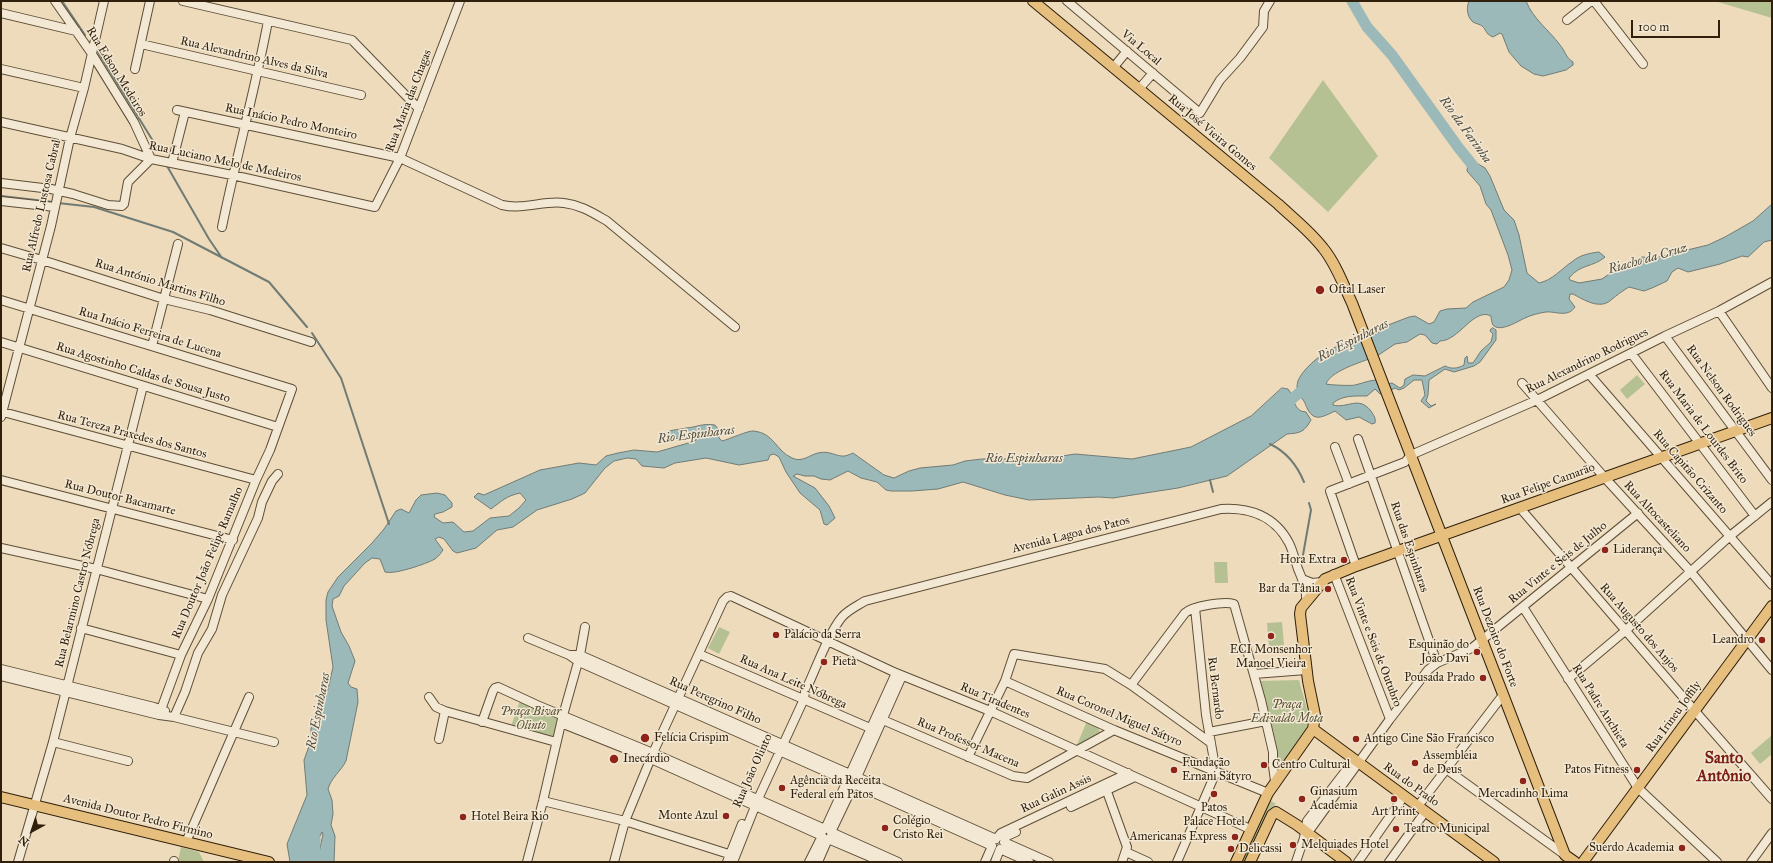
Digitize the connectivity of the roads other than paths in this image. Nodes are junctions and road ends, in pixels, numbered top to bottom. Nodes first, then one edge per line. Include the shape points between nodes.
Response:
1 (55, 1) edge
2 (104, 1) edge
3 (150, 1) edge
4 (183, 1) edge
5 (460, 1) edge
6 (1033, 1) edge
7 (1067, 1) edge
8 (1270, 1) edge
9 (1592, 1) edge
10 (1, 13) edge
11 (1567, 20) dead end
12 (268, 21) junction
13 (76, 31) junction
14 (141, 44) junction
15 (1127, 51) junction
16 (92, 54) junction
17 (1643, 64) dead end
18 (1, 68) edge
19 (1113, 68) junction
20 (135, 69) dead end
21 (258, 71) junction
22 (1153, 73) junction
23 (84, 88) junction
24 (1139, 89) junction
25 (361, 95) dead end
26 (419, 109) junction
27 (1, 122) edge
28 (246, 124) junction
29 (70, 138) junction
30 (400, 158) junction
31 (151, 159) junction
32 (172, 162) junction
33 (232, 175) junction
34 (1, 183) edge
35 (57, 200) junction
36 (1, 201) edge
37 (375, 207) joint
38 (222, 227) dead end
39 (178, 244) dead end
40 (1, 248) edge
41 (42, 260) junction
42 (1771, 286) edge
43 (164, 298) junction
44 (1, 300) edge
45 (29, 308) junction
46 (1719, 311) junction
47 (735, 327) dead end
48 (1666, 336) junction
49 (1, 342) edge
50 (311, 342) dead end
51 (152, 346) junction
52 (18, 348) junction
53 (1631, 353) junction
54 (1589, 374) junction
55 (1522, 383) dead end
56 (143, 386) junction
57 (1772, 388) edge
58 (4, 393) edge
59 (1537, 400) junction
60 (2, 415) edge
61 (1772, 418) edge
62 (278, 427) junction
63 (1400, 429) joint
64 (1736, 431) junction
65 (1358, 439) dead end
66 (1700, 444) junction
67 (128, 447) junction
68 (1335, 447) dead end
69 (1410, 455) junction
70 (1661, 458) junction
71 (278, 474) dead end
72 (1372, 475) junction
73 (1605, 478) junction
74 (1, 480) edge
75 (256, 480) junction
76 (1772, 480) edge
77 (1349, 484) junction
78 (1772, 502) edge
79 (1520, 508) junction
80 (111, 509) junction
81 (1638, 513) junction
82 (1755, 516) junction
83 (1442, 536) junction
84 (1730, 536) junction
85 (233, 540) junction
86 (1, 548) edge
87 (1397, 552) junction
88 (1356, 566) junction
89 (1571, 568) junction
90 (96, 569) junction
91 (1691, 572) junction
92 (1334, 574) junction
93 (1302, 579) junction
94 (1772, 585) edge
95 (1314, 586) junction
96 (208, 599) junction
97 (1772, 606) edge
98 (1523, 607) junction
99 (1195, 608) junction
100 (585, 627) dead end
101 (81, 628) junction
102 (1625, 630) junction
103 (528, 638) dead end
104 (1482, 639) junction
105 (1747, 640) junction
106 (829, 641) junction
107 (699, 654) junction
108 (181, 655) junction
109 (580, 658) junction
110 (1437, 663) junction
111 (1, 669) edge
112 (1306, 670) junction
113 (1772, 670) edge
114 (899, 674) junction
115 (1254, 674) junction
116 (1, 676) edge
117 (1568, 679) junction
118 (1005, 681) junction
119 (1131, 685) junction
120 (66, 689) junction
121 (1503, 695) junction
122 (803, 696) junction
123 (249, 697) dead end
124 (429, 698) dead end
125 (677, 702) junction
126 (445, 711) junction
127 (990, 711) junction
128 (1694, 711) junction
129 (160, 712) junction
130 (174, 717) junction
131 (562, 719) junction
132 (879, 719) junction
133 (1390, 719) junction
134 (1266, 721) junction
135 (482, 722) junction
136 (1313, 729) junction
137 (874, 730) junction
138 (1114, 730) junction
139 (234, 732) junction
140 (1209, 732) junction
141 (438, 739) dead end
142 (53, 742) junction
143 (274, 742) dead end
144 (556, 742) junction
145 (1211, 743) junction
146 (780, 747) junction
147 (1077, 749) junction
148 (652, 756) junction
149 (968, 757) junction
150 (128, 761) dead end
151 (1356, 762) junction
152 (1446, 769) junction
153 (1216, 772) junction
154 (1132, 775) junction
155 (852, 779) junction
156 (1275, 781) junction
157 (1106, 788) junction
158 (1638, 788) junction
159 (1268, 793) junction
160 (1, 796) edge
161 (1404, 796) junction
162 (1772, 799) edge
163 (543, 801) junction
164 (755, 801) junction
165 (36, 805) junction
166 (1201, 807) junction
167 (1421, 809) junction
168 (625, 821) junction
169 (1250, 828) junction
170 (1772, 833) edge
171 (826, 834) junction
172 (1306, 835) junction
173 (186, 842) junction
174 (998, 844) junction
175 (1126, 852) junction
176 (1565, 855) junction
177 (731, 859) edge
178 (265, 861) edge
179 (18, 862) edge
180 (527, 862) edge
181 (614, 862) edge
182 (810, 862) edge
183 (818, 862) edge
184 (882, 862) edge
185 (897, 862) edge
186 (985, 862) edge
187 (995, 862) edge
188 (1029, 862) edge
189 (1049, 862) edge
190 (1122, 862) edge
191 (1148, 862) edge
192 (1177, 862) edge
193 (1236, 862) edge
194 (1250, 862) edge
195 (1296, 862) edge
196 (1346, 862) edge
197 (1358, 862) edge
198 (1389, 862) edge
199 (1494, 862) edge
200 (1575, 862) edge
201 (1583, 862) edge
202 (1717, 862) edge
203 (1751, 862) edge

1 - 13 street, Rua Edson Medeiros
2 - 16 street, Rua Alfredo Lustosa Cabral
3 - 14 street
4 - 12 street
5 - 26 street, Rua Maria das Chagas
6 - 19 main road, Rua José Vieira Gomes
7 - 15 street, Via Local
8 - 22 street, Via Local via 1264,11 1263,27 1220,80 1200,112
9 - 11 street
9 - 17 street
10 - 13 street
12 - 21 street
12 - 26 street via 352,40
13 - 16 street, Rua Edson Medeiros
14 - 20 street
14 - 21 street, Rua Alexandrino Alves da Silva
15 - 19 street
15 - 22 street, Via Local
16 - 23 street, Rua Alfredo Lustosa Cabral
16 - 31 street, Rua Edson Medeiros via 134,122
18 - 23 street
19 - 24 main road, Rua José Vieira Gomes
21 - 25 street, Rua Alexandrino Alves da Silva
21 - 28 street
22 - 24 street
23 - 29 street, Rua Alfredo Lustosa Cabral
24 - 63 main road, Rua José Vieira Gomes via 1278,204 1323,248 1334,264 1352,302
26 - 30 street, Rua Maria das Chagas
27 - 29 street, Rua Luciano Melo de Medeiros
28 - 30 street, Rua Inácio Pedro Monteiro
28 - 32 street, Rua Inácio Pedro Monteiro via 181,111
28 - 33 street
29 - 31 street, Rua Luciano Melo de Medeiros via 122,149
29 - 35 street, Rua Alfredo Lustosa Cabral
30 - 37 street, Rua Maria das Chagas
30 - 47 street, Rua Inácio Pedro Monteiro via 502,205 520,207 563,202 588,209
31 - 32 street, Rua Luciano Melo de Medeiros
31 - 35 street via 128,182 122,206 108,205 73,194
32 - 33 street, Rua Luciano Melo de Medeiros
33 - 37 street, Rua Luciano Melo de Medeiros
33 - 38 street
34 - 35 street via 30,186
35 - 36 street
35 - 41 street, Rua Alfredo Lustosa Cabral
39 - 43 street
40 - 41 street, Rua António Martins Filho
41 - 43 street, Rua António Martins Filho
41 - 45 street, Rua Alfredo Lustosa Cabral
42 - 46 street, Rua Alexandrino Rodrigues
43 - 50 street, Rua António Martins Filho
43 - 51 street
44 - 45 street, Rua Inácio Ferreira de Lucena
45 - 51 street, Rua Inácio Ferreira de Lucena
45 - 52 street, Rua Alfredo Lustosa Cabral
46 - 48 street, Rua Alexandrino Rodrigues
46 - 57 street
48 - 53 street, Rua Alexandrino Rodrigues
48 - 64 street, Rua Nelson Rodrigues
49 - 52 street, Rua Agostinho Caldas de Sousa Justo
51 - 62 street, Rua Inácio Ferreira de Lucena via 292,389
52 - 56 street, Rua Agostinho Caldas de Sousa Justo
52 - 58 street, Rua Alfredo Lustosa Cabral
53 - 54 street, Rua Alexandrino Rodrigues
53 - 66 street, Rua Maria de Lourdes Brito
54 - 59 street, Rua Alexandrino Rodrigues
54 - 70 street, Rua Capitão Crizanto
55 - 59 street, Rua Altocasteliano
56 - 62 street, Rua Agostinho Caldas de Sousa Justo
56 - 67 street, Rua Belarmino Castro Nóbrega
58 - 60 street, Rua Alfredo Lustosa Cabral
59 - 69 street, Rua Alexandrino Rodrigues
59 - 73 street, Rua Altocasteliano
60 - 67 street, Rua Tereza Praxedes dos Santos
61 - 64 main road, Rua Felipe Camarão
62 - 75 street, Rua Doutor João Felipe Ramalho
63 - 69 main road, Rua Dezoito do Forte
64 - 66 main road, Rua Felipe Camarão
64 - 76 street, Rua Nelson Rodrigues
65 - 72 street, Rua das Espinharas
66 - 70 main road, Rua Felipe Camarão
66 - 82 street, Rua Maria de Lourdes Brito
67 - 75 street, Rua Tereza Praxedes dos Santos
67 - 80 street, Rua Belarmino Castro Nóbrega
68 - 77 street
69 - 72 street, Rua Alexandrino Rodrigues via 1404,462
69 - 83 main road, Rua Dezoito do Forte
70 - 73 main road, Rua Felipe Camarão
70 - 84 street, Rua Capitão Crizanto
71 - 130 street via 262,502 258,518 222,595 212,629 198,653
72 - 77 street, Rua Alexandrino Rodrigues
72 - 87 street, Rua das Espinharas
73 - 79 main road, Rua Felipe Camarão
73 - 81 street, Rua Altocasteliano
74 - 80 street, Rua Doutor Bacamarte
75 - 85 street, Rua Doutor João Felipe Ramalho
77 - 88 street, Rua Alexandrino Rodrigues via 1330,491
78 - 82 street
79 - 83 main road, Rua Felipe Camarão
79 - 89 street, Rua Augusto dos Anjos
80 - 85 street, Rua Doutor Bacamarte
80 - 90 street, Rua Belarmino Castro Nóbrega
81 - 89 street, Rua Vinte e Seis de Julho
81 - 91 street, Rua Altocasteliano
82 - 84 street
83 - 87 main road, Rua Felipe Camarão
83 - 104 main road, Rua Dezoito do Forte
84 - 91 street
84 - 94 street, Rua Capitão Crizanto
85 - 96 street, Rua Doutor João Felipe Ramalho
86 - 90 street
87 - 88 main road, Rua Felipe Camarão
87 - 110 street, Rua das Espinharas
88 - 92 main road, Rua Felipe Camarão
89 - 98 street, Rua Vinte e Seis de Julho
89 - 102 street, Rua Augusto dos Anjos
90 - 96 street
90 - 101 street, Rua Belarmino Castro Nóbrega
91 - 102 street
91 - 105 street, Rua Altocasteliano
92 - 95 main road, Rua Felipe Camarão
92 - 133 street, Rua Vinte e Seis de Outubro
93 - 95 street, Avenida Lagoa dos Patos
93 - 95 street
93 - 106 street, Avenida Lagoa dos Patos via 1288,542 1271,522 1247,509 1221,509 865,601 846,613
95 - 112 main road, Rua Felipe Camarão via 1300,614
96 - 108 street, Rua Doutor João Felipe Ramalho
97 - 105 main road, Rua Irineu Joffily
98 - 104 street, Rua Vinte e Seis de Julho
98 - 117 street, Rua Padre Anchieta
99 - 115 street via 1234,604
99 - 119 street via 1182,616
99 - 140 street, Ru Bernardo
100 - 109 street
101 - 108 street
101 - 120 street, Rua Belarmino Castro Nóbrega
102 - 117 street
102 - 128 street, Rua Augusto dos Anjos
103 - 109 street, Rua Peregrino Filho
104 - 110 street, Rua Vinte e Seis de Julho via 1466,651
104 - 121 main road, Rua Dezoito do Forte
105 - 113 street, Rua Altocasteliano
105 - 128 main road, Rua Irineu Joffily
106 - 107 street, Rua Tiradentes via 731,596 723,601
106 - 114 street, Rua Tiradentes
106 - 122 street, Rua João Olinto
107 - 122 street, Rua Ana Leite Nóbrega
107 - 125 street
108 - 129 street, Rua Doutor João Felipe Ramalho
109 - 125 street, Rua Peregrino Filho
109 - 131 street
110 - 133 street, Rua Vinte e Seis de Julho via 1425,673
111 - 120 street
112 - 115 street
112 - 136 main road via 1315,715
114 - 127 street, Rua Tiradentes
114 - 132 street
115 - 134 street
116 - 120 street
117 - 158 street, Rua Padre Anchieta
118 - 119 street via 1014,654 1101,668
118 - 127 street
118 - 138 street, Rua Coronel Miguel Sátyro
119 - 145 street
120 - 129 street
120 - 142 street, Rua Belarmino Castro Nóbrega
121 - 152 street
121 - 176 main road, Rua Dezoito do Forte
122 - 137 street, Rua Ana Leite Nóbrega
122 - 146 street, Rua João Olinto
123 - 139 street
124 - 126 street via 436,707
125 - 146 street, Rua Peregrino Filho
125 - 148 street
126 - 135 street
126 - 141 street
127 - 147 street, Rua Tiradentes
127 - 149 street
128 - 158 main road, Rua Irineu Joffily
128 - 162 street, Rua Augusto dos Anjos
129 - 130 street
130 - 139 street
131 - 135 street via 498,687 493,691
131 - 144 street
131 - 148 street
132 - 137 street
132 - 149 street, Rua Professor Macena
133 - 151 street, Rua Vinte e Seis de Julho
134 - 140 street
134 - 156 street via 1273,752
135 - 144 street
136 - 151 main road, Rua do Prado
136 - 156 main road
137 - 155 street
138 - 147 street, Rua Professor Macena
138 - 153 street, Rua Coronel Miguel Sátyro
139 - 143 street
139 - 173 street
140 - 145 street, Ru Bernardo
142 - 150 street
142 - 165 street, Rua Belarmino Castro Nóbrega
144 - 163 street
145 - 153 street, Ru Bernardo
146 - 155 street, Rua Peregrino Filho
146 - 164 street, Rua João Olinto
147 - 149 street, Rua Professor Macena via 1025,778 1013,776
147 - 154 street, Rua Tiradentes
148 - 164 street
148 - 168 street
151 - 161 main road, Rua do Prado
151 - 172 street, Rua Vinte e Seis de Julho
152 - 167 street
152 - 176 street
153 - 159 street, Rua Coronel Miguel Sátyro
153 - 166 street
154 - 157 street, Rua Galin Assis
154 - 166 street, Rua Tiradentes
155 - 171 street
155 - 174 street, Rua Peregrino Filho
156 - 159 main road
157 - 174 street, Rua Galin Assis via 1001,833
157 - 175 street via 1127,847
158 - 201 main road, Rua Irineu Joffily
158 - 202 street, Rua Padre Anchieta
159 - 169 main road
160 - 165 main road, Avenida Doutor Pedro Firmino
161 - 167 main road, Rua do Prado
161 - 197 street
163 - 168 street
163 - 180 street
164 - 171 street
164 - 177 street, Rua João Olinto
165 - 173 main road, Avenida Doutor Pedro Firmino
165 - 179 street, Rua Belarmino Castro Nóbrega
166 - 169 street, Rua Tiradentes
166 - 192 street
167 - 198 street
167 - 199 main road, Rua do Prado
168 - 177 street
168 - 181 street
169 - 193 main road
170 - 203 street
171 - 182 street
171 - 183 street
171 - 184 street
171 - 185 street
172 - 194 main road via 1279,813 1274,813
172 - 195 street, Rua Vinte e Seis de Julho
172 - 196 main road
173 - 178 main road, Avenida Doutor Pedro Firmino
174 - 186 street
174 - 187 street
174 - 188 street, Rua Peregrino Filho
174 - 189 street, Rua Peregrino Filho
175 - 190 street
175 - 191 street
176 - 200 main road

